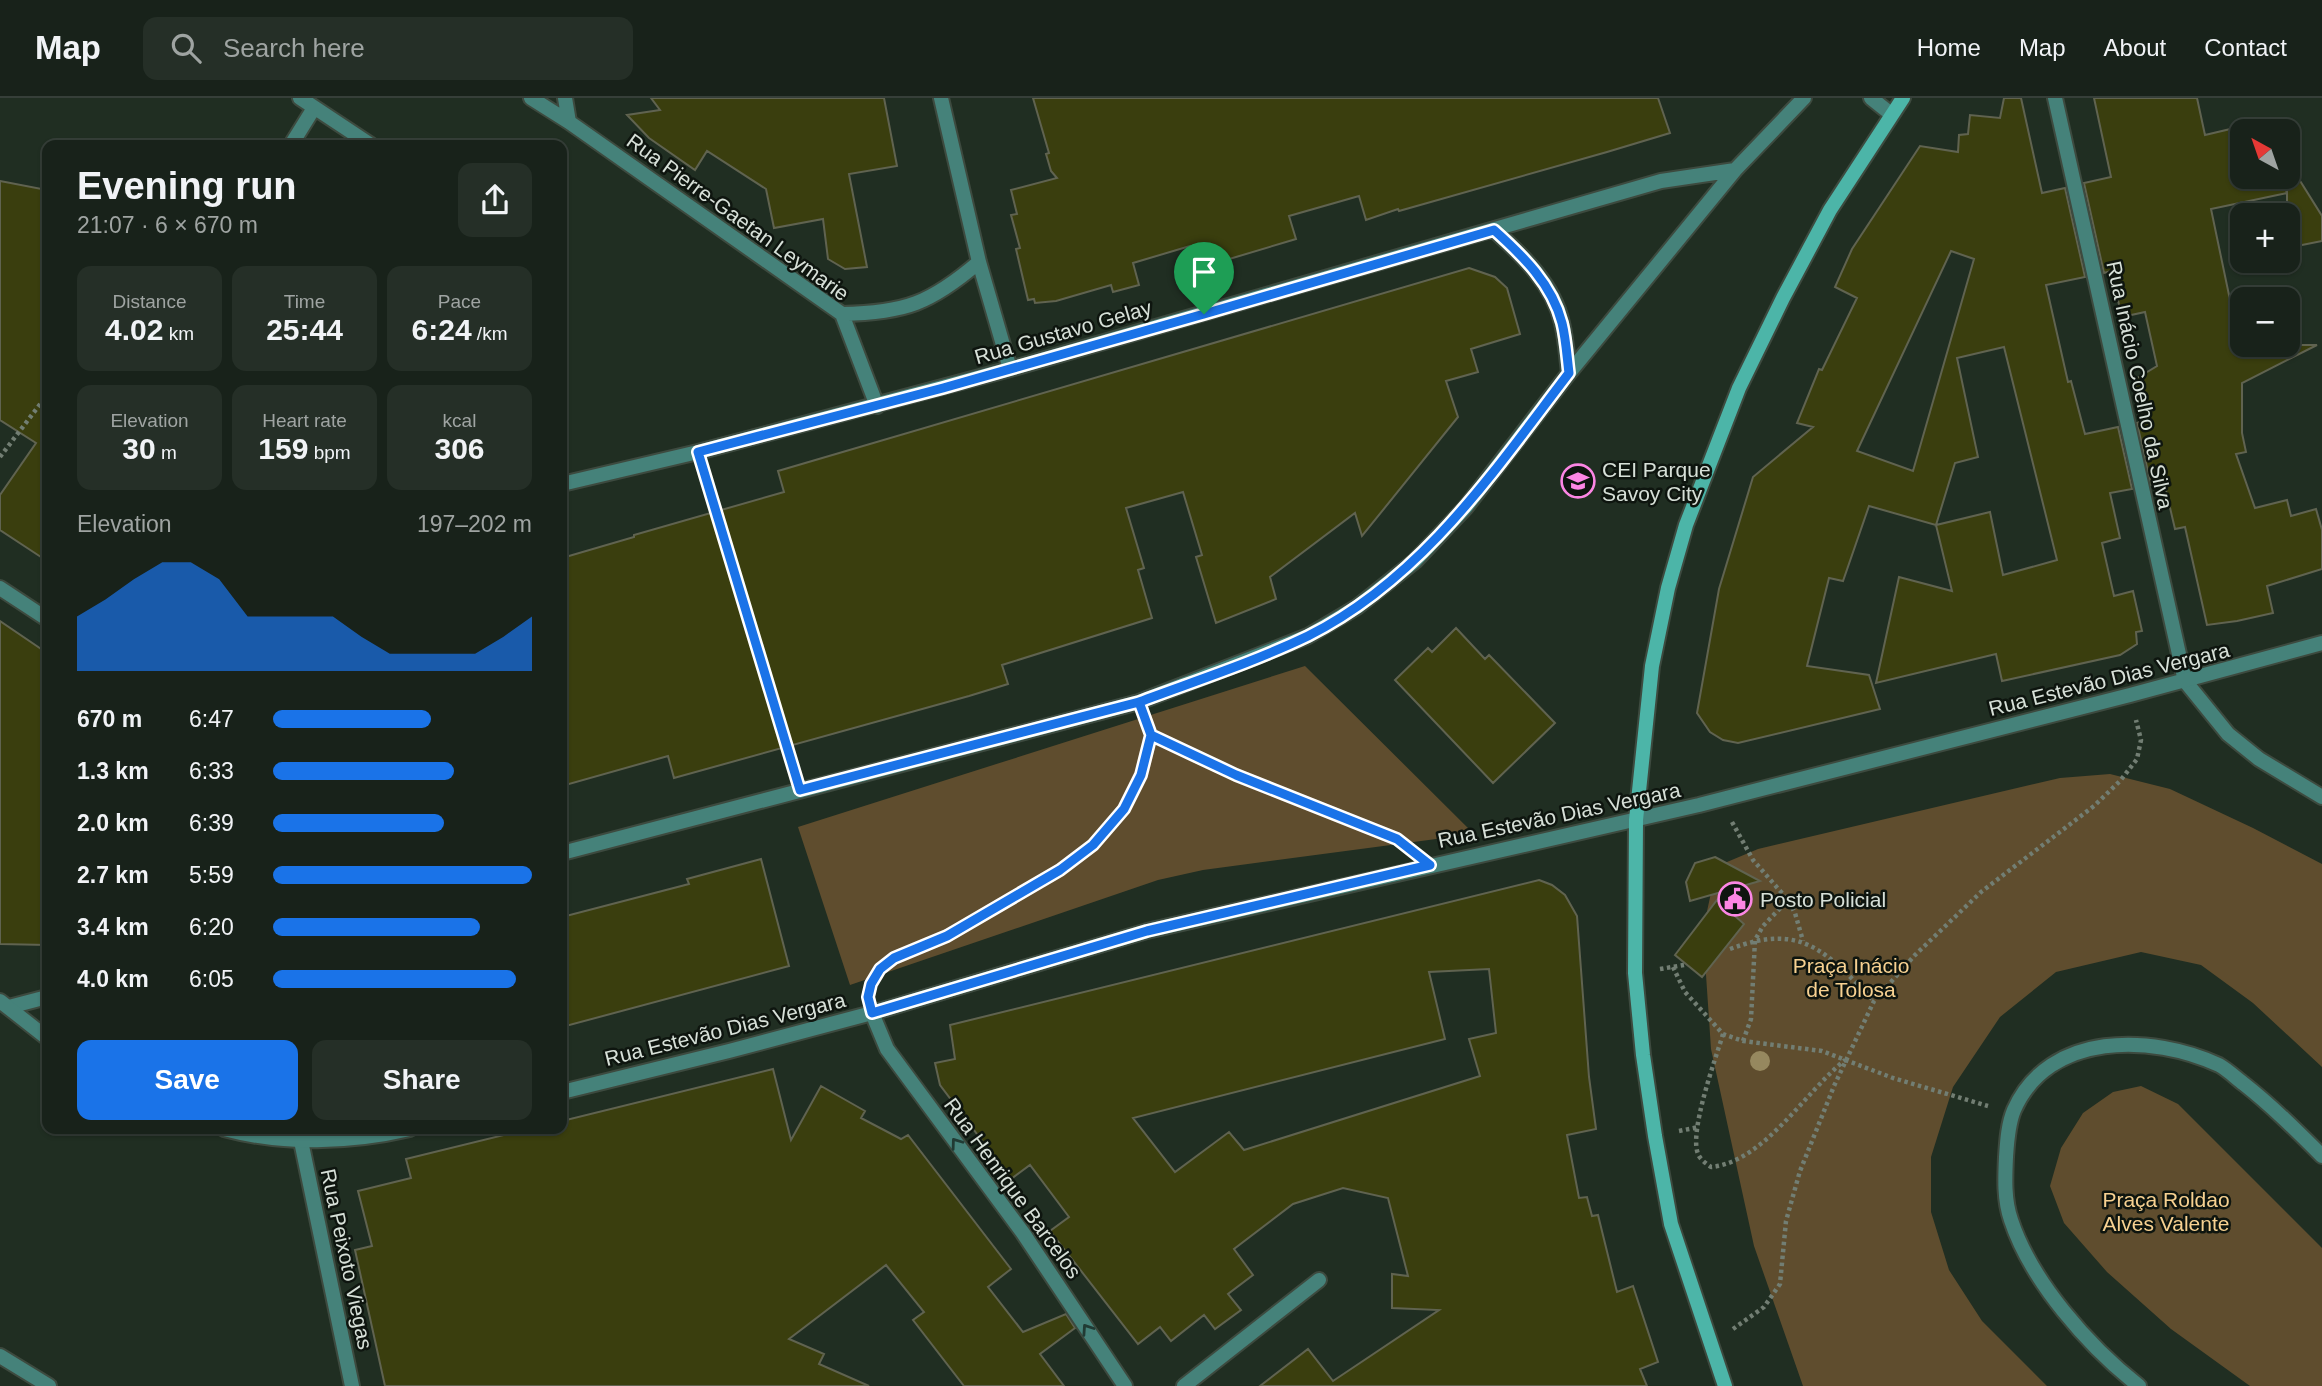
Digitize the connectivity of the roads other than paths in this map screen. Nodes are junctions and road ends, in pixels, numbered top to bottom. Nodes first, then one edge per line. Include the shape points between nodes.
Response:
1 (300, 98) edge
2 (531, 98) edge
3 (565, 98) edge
4 (941, 98) edge
5 (1804, 98) edge
6 (1871, 98) edge
7 (1903, 98) edge
8 (2055, 98) edge
9 (314, 108) junction
10 (1891, 114) junction
11 (569, 122) junction
12 (294, 140) edge
13 (363, 140) edge
14 (1735, 170) junction
15 (1494, 230) junction
16 (979, 261) junction
17 (842, 314) junction
18 (1010, 369) junction
19 (1569, 373) junction
20 (877, 406) junction
21 (567, 483) edge
22 (0, 588) edge
23 (42, 617) edge
24 (2322, 643) edge
25 (2185, 681) junction
26 (2322, 797) edge
27 (1636, 820) junction
28 (567, 852) edge
29 (42, 998) edge
30 (5, 1004) edge
31 (872, 1013) junction
32 (42, 1034) edge
33 (567, 1091) edge
34 (243, 1134) edge
35 (382, 1134) edge
36 (300, 1141) junction
37 (2322, 1156) edge
38 (1319, 1280) dead end
39 (0, 1356) edge
40 (50, 1386) edge
41 (352, 1386) edge
42 (1125, 1386) edge
43 (1184, 1386) edge
44 (1725, 1386) edge
45 (2139, 1386) edge

1 - 9 street
2 - 11 street, Rua Pierre-Gaetan Leymarie
3 - 11 street
4 - 16 street
5 - 14 street
6 - 10 street
7 - 10 main road
8 - 25 street, Rua Inácio Coelho da Silva
9 - 12 street
9 - 13 street
10 - 27 main road via 1830,210 1783,298 1739,388 1686,525 1652,666
11 - 17 street, Rua Pierre-Gaetan Leymarie
14 - 15 street, Rua Gustavo Gelay via 1661,181
14 - 19 street
15 - 18 street, Rua Gustavo Gelay
15 - 19 street via 1525,258 1549,290 1562,322
16 - 17 street via 950,286 916,304 879,314
16 - 18 street
17 - 20 street, Rua Pierre-Gaetan Leymarie
18 - 20 street, Rua Gustavo Gelay
19 - 28 street via 1466,507 1415,561 1357,607 1308,636 1139,702
20 - 21 street, Rua Gustavo Gelay
22 - 23 street
24 - 25 street, Rua Estevão Dias Vergara
25 - 26 street via 2228,734 2259,759
25 - 27 street, Rua Estevão Dias Vergara
27 - 31 street, Rua Estevão Dias Vergara via 1147,931
27 - 44 main road via 1635,974 1651,1109 1671,1224
29 - 30 street
30 - 32 street
31 - 33 street, Rua Estevão Dias Vergara
42 -> 31 street, Rua Henrique Barcelos via 1023,1233 887,1049
34 - 36 street
35 - 36 street
36 - 41 street, Rua Peixoto Viegas
37 - 45 street via 2270,1104 2221,1066 2178,1051 2120,1043 2074,1053 2051,1064 2023,1092 2012,1112 2008,1140 2005,1183 2010,1218 2047,1291
38 - 43 street
39 - 40 street

